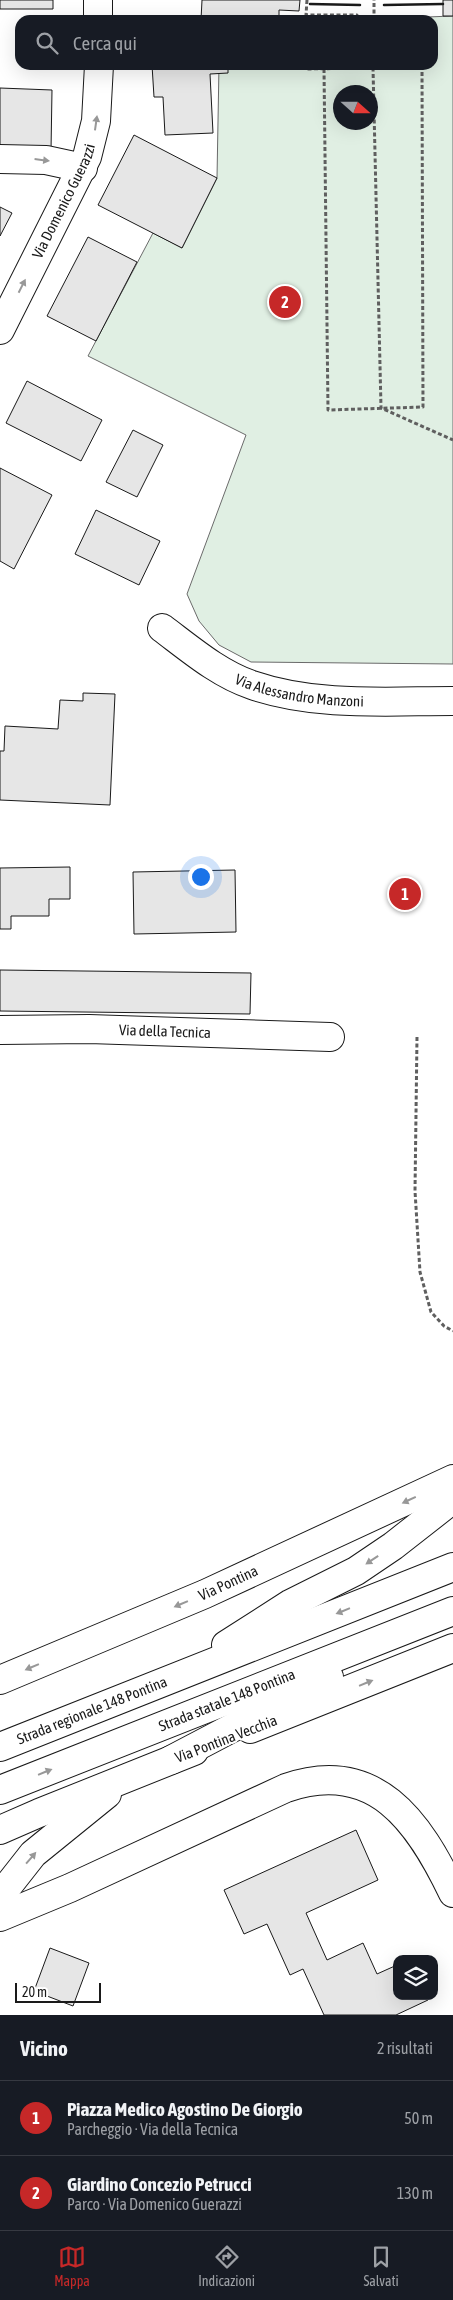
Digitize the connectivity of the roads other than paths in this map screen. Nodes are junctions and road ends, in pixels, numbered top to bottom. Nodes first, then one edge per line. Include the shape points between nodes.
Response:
1 (98, 0) edge
2 (98, 15) edge
3 (99, 70) edge
4 (0, 158) edge
5 (82, 168) junction
6 (0, 330) edge
7 (162, 628) dead end
8 (453, 701) edge
9 (0, 1030) edge
10 (330, 1037) dead end
11 (453, 1479) edge
12 (453, 1499) edge
13 (453, 1567) edge
14 (451, 1612) edge
15 (453, 1648) edge
16 (184, 1674) junction
17 (0, 1680) edge
18 (0, 1746) edge
19 (171, 1760) junction
20 (126, 1778) junction
21 (0, 1790) edge
22 (0, 1830) edge
23 (453, 1893) edge
24 (0, 1896) edge
25 (0, 1916) edge

1 - 2 main road
5 -> 3 main road, Via Domenico Guerazzi via 96,121
4 -> 5 main road via 46,160
6 -> 5 main road, Via Domenico Guerazzi
7 - 8 main road, Via Alessandro Manzoni via 215,666 262,688 331,701
9 - 10 main road, Via della Tecnica via 89,1029
11 -> 17 main road, Via Pontina via 205,1594
12 -> 16 main road via 356,1571 267,1617
13 -> 16 main road
14 - 19 main road
21 -> 14 main road, Strada statale 148 Pontina
19 -> 15 main road, Via Pontina Vecchia
16 - 18 main road, Strada regionale 148 Pontina
19 - 20 main road, Via Pontina Vecchia
20 - 22 main road, Via Pontina Vecchia
24 -> 20 main road via 34,1854
23 - 25 main road via 427,1843 392,1802 358,1784 332,1779 286,1788 70,1888

